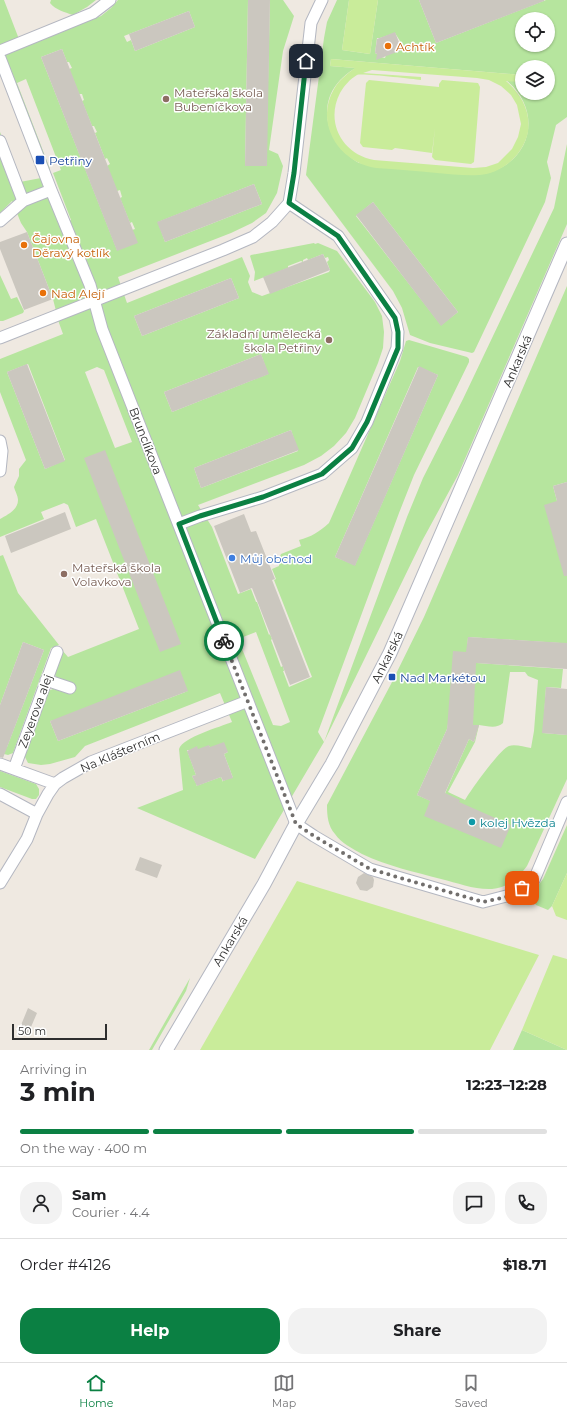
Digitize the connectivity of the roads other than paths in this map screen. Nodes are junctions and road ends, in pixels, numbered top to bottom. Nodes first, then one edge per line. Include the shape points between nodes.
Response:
1 (110, 0) edge
2 (322, 0) edge
3 (0, 51) edge
4 (0, 58) edge
5 (1, 146) edge
6 (51, 190) junction
7 (23, 202) junction
8 (289, 203) junction
9 (0, 220) edge
10 (567, 244) edge
11 (94, 301) junction
12 (0, 338) edge
13 (0, 441) edge
14 (0, 471) edge
15 (179, 524) junction
16 (57, 652) dead end
17 (46, 680) junction
18 (70, 688) dead end
19 (248, 701) junction
20 (0, 764) edge
21 (14, 770) junction
22 (55, 784) junction
23 (0, 794) edge
24 (567, 802) edge
25 (37, 814) junction
26 (296, 824) junction
27 (0, 883) edge
28 (166, 1050) edge

1 - 3 street via 93,13
2 - 8 street via 311,23
4 - 6 street, Brunclíkova
5 - 7 street
6 - 7 street
6 - 11 street, Brunclíkova via 90,285
7 - 9 street
8 - 11 street via 272,222 253,236
8 - 15 street via 338,236 395,318 398,348 367,422 352,448 322,474 263,497
10 - 26 street, Ankarská via 390,653 332,764
11 - 12 street
11 - 15 street, Brunclíkova via 102,329
13 - 14 street
15 - 19 street, Brunclíkova
16 - 17 street, Zeyerova alej
17 - 18 street
17 - 21 street, Zeyerova alej
19 - 22 street, Na Klášterním via 91,762
19 - 26 street, Brunclíkova
20 - 21 street
21 - 22 street
22 - 25 street, Na Klášterním
23 - 25 street
24 - 26 street via 534,880 510,896 483,902 370,869
25 - 27 street, Na Klášterním via 26,839
26 - 28 street, Ankarská via 264,884

